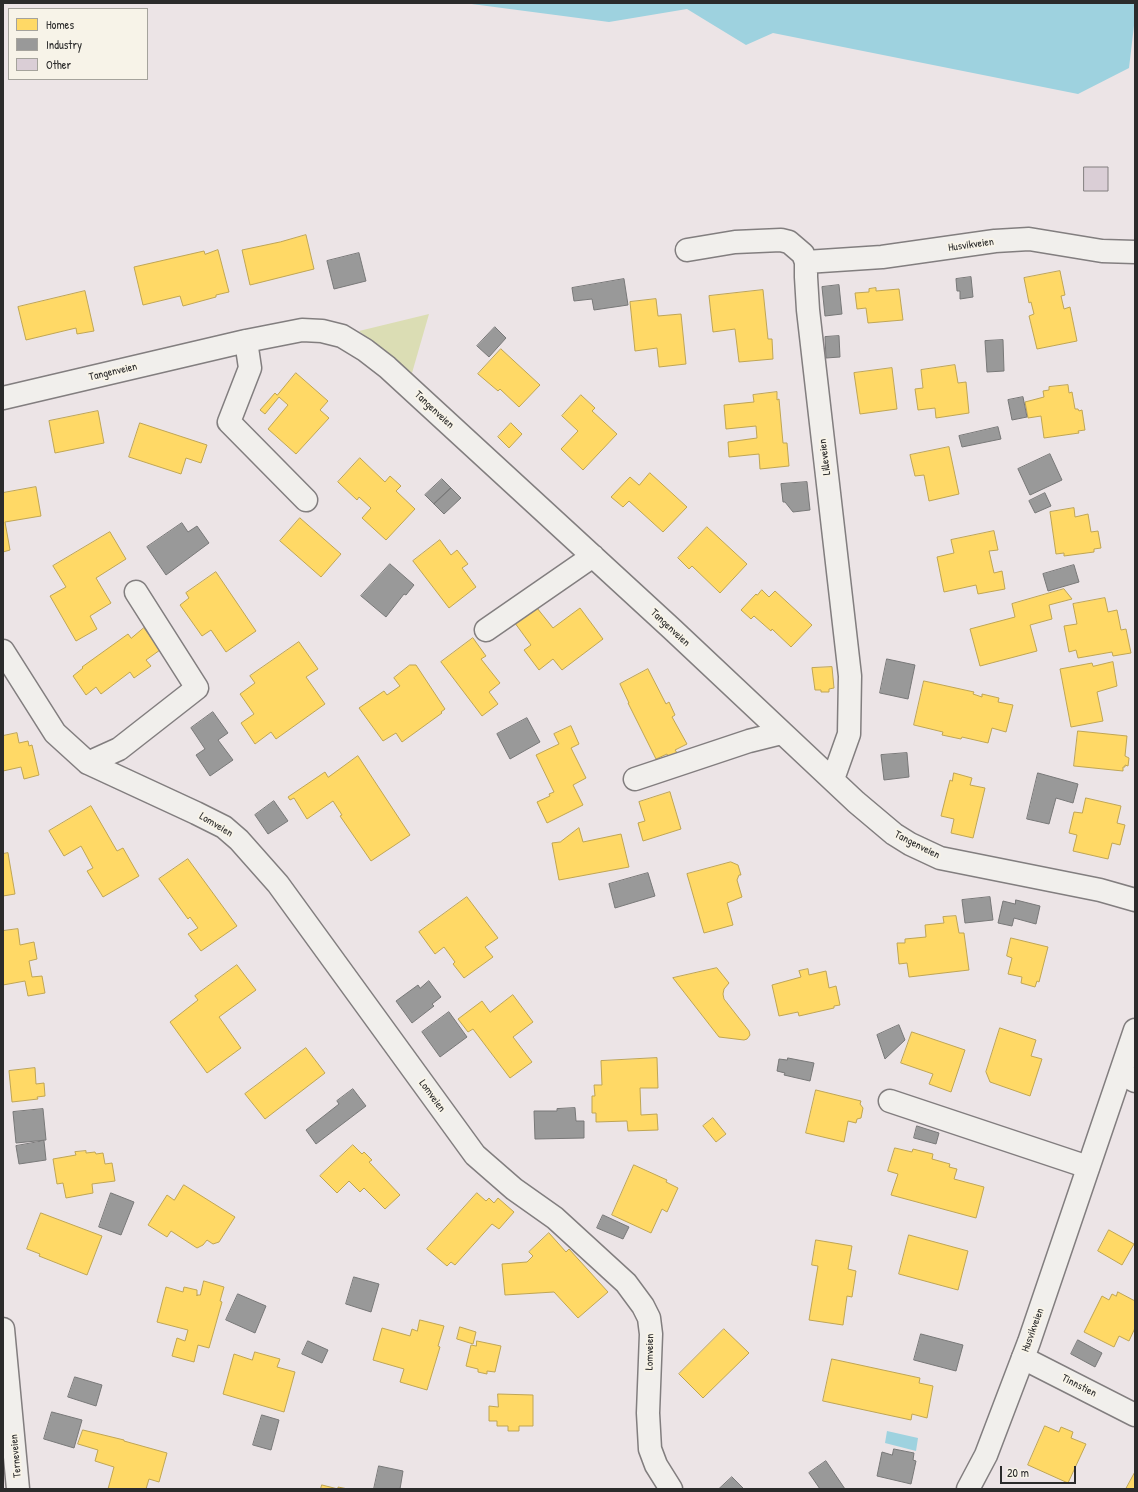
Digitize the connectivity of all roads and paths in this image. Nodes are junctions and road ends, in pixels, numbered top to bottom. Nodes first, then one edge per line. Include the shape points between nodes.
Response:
1 (687, 250) dead end
2 (1135, 252) edge
3 (806, 262) junction
4 (246, 341) junction
5 (3, 398) edge
6 (306, 500) dead end
7 (593, 556) junction
8 (136, 592) dead end
9 (486, 630) dead end
10 (3, 651) edge
11 (782, 733) junction
12 (88, 763) junction
13 (635, 779) dead end
14 (833, 779) junction
15 (1135, 900) edge
16 (1135, 1030) edge
17 (1128, 1077) edge
18 (890, 1101) dead end
19 (1088, 1167) junction
20 (3, 1328) edge
21 (1023, 1358) junction
22 (1135, 1415) edge
23 (18, 1489) edge
24 (671, 1489) edge
25 (968, 1489) edge

1 - 3 street via 735,242 782,240 789,242 803,254
2 - 3 street, Husvikveien via 1102,251 1029,239 994,241 882,257
3 - 14 street, Lilleveien via 808,310 850,676 849,734
4 - 5 street, Tangenveien
4 - 6 street via 250,368 229,422
4 - 7 street, Tangenveien via 302,330 322,331 342,336 365,350 387,367
7 - 9 street
7 - 11 street, Tangenveien
8 - 12 street via 197,688 119,749
10 - 12 street, Lomveien via 55,733
11 - 13 street via 749,741
11 - 14 street, Tangenveien
12 - 24 street, Lomveien via 224,827 239,840 278,884 475,1155 514,1190 555,1218 626,1283 643,1306 648,1318 651,1334 648,1413 650,1449 656,1465
14 - 15 street, Tangenveien via 894,834 940,858 1100,890
16 - 17 street, Husvikveien
17 - 19 street, Husvikveien
18 - 19 street
19 - 21 street, Husvikveien
20 - 23 street, Terneveien
21 - 22 street, Tinnstien
21 - 25 street, Husvikveien via 986,1455

